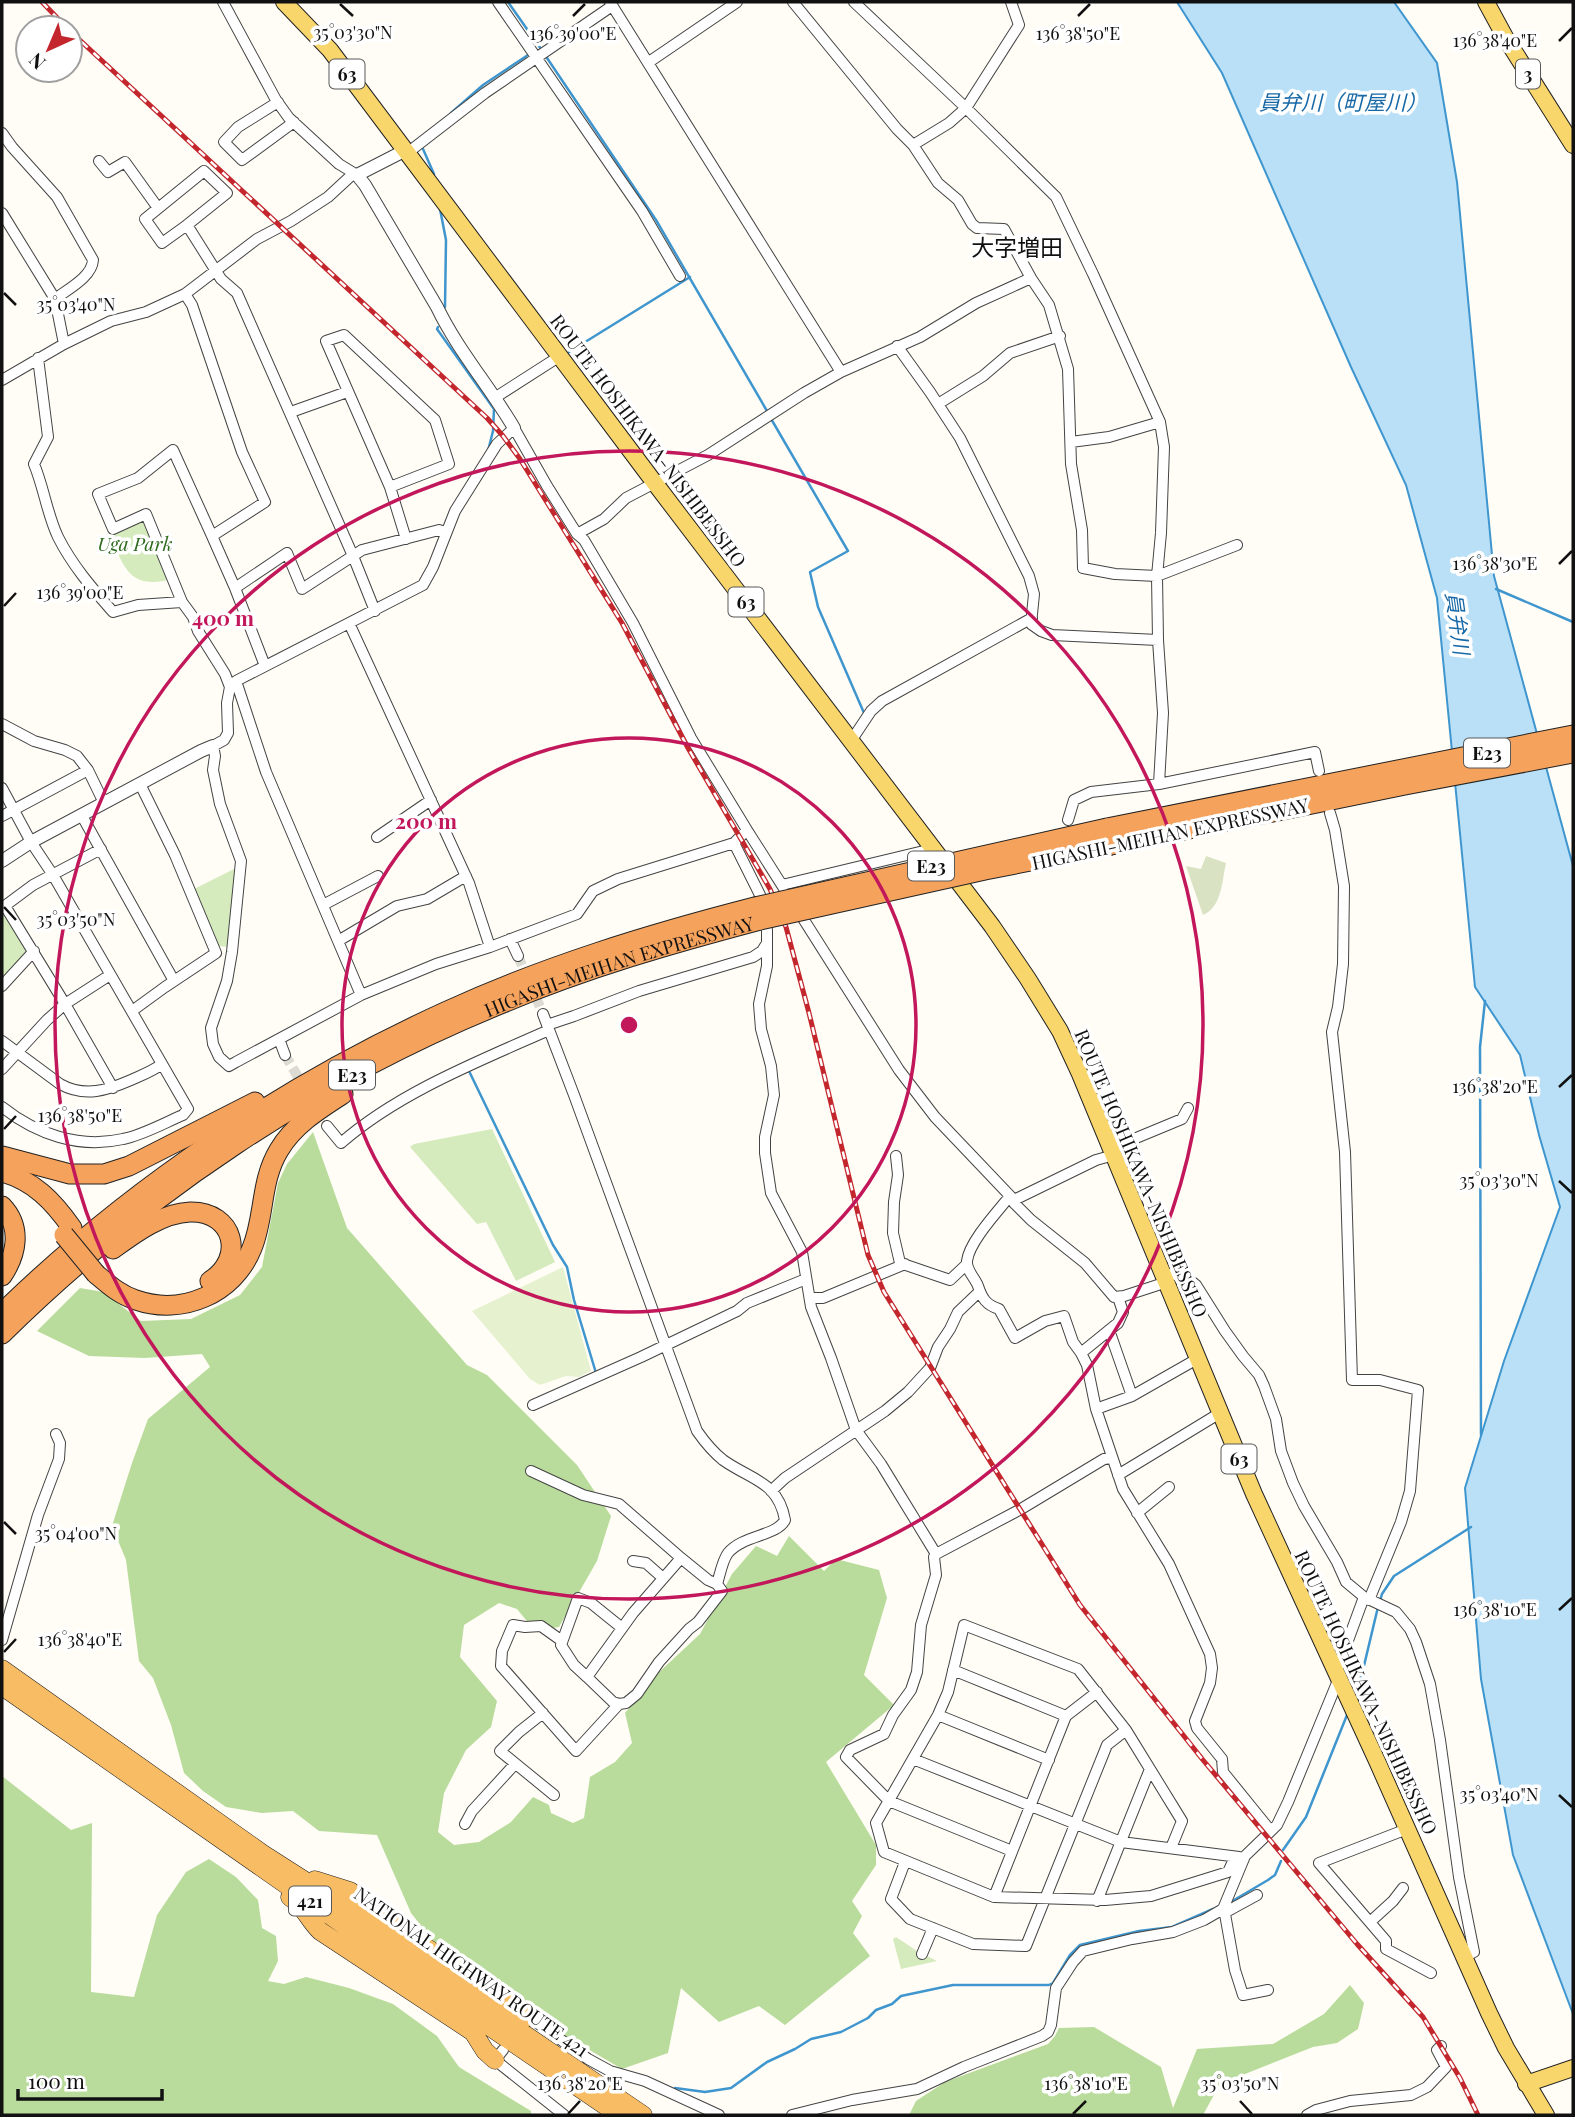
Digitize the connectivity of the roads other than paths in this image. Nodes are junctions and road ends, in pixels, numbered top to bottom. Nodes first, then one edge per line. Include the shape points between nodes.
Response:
1 (223, 2) edge
2 (284, 2) edge
3 (498, 2) edge
4 (737, 2) edge
5 (793, 2) edge
6 (854, 2) edge
7 (1011, 2) edge
8 (1486, 2) edge
9 (611, 4) edge
10 (537, 57) junction
11 (649, 62) junction
12 (278, 102) junction
13 (966, 108) junction
14 (293, 122) junction
15 (2, 133) edge
16 (913, 145) junction
17 (1573, 145) edge
18 (405, 152) junction
19 (99, 161) dead end
20 (355, 174) junction
21 (158, 208) junction
22 (2, 213) edge
23 (187, 225) junction
24 (215, 270) junction
25 (680, 276) dead end
26 (1031, 278) junction
27 (185, 294) junction
28 (55, 299) junction
29 (1059, 336) junction
30 (64, 344) junction
31 (897, 346) junction
32 (560, 356) junction
33 (38, 358) junction
34 (841, 372) junction
35 (2, 380) edge
36 (347, 392) junction
37 (496, 397) junction
38 (938, 404) junction
39 (291, 412) junction
40 (1160, 422) junction
41 (514, 428) junction
42 (1071, 442) junction
43 (654, 482) junction
44 (390, 487) junction
45 (446, 532) junction
46 (577, 534) junction
47 (212, 536) junction
48 (406, 539) junction
49 (1237, 545) dead end
50 (353, 556) junction
51 (1157, 576) junction
52 (235, 588) junction
53 (183, 602) junction
54 (374, 611) junction
55 (1032, 618) junction
56 (349, 623) junction
57 (1158, 640) junction
58 (265, 666) junction
59 (233, 684) junction
60 (2, 724) edge
61 (1573, 735) edge
62 (851, 741) junction
63 (213, 746) junction
64 (1573, 753) edge
65 (88, 770) junction
66 (1319, 771) dead end
67 (1403, 777) junction
68 (141, 784) junction
69 (1159, 784) junction
70 (2, 788) edge
71 (431, 800) junction
72 (104, 803) junction
73 (15, 809) junction
74 (1330, 813) dead end
75 (2, 816) edge
76 (82, 816) junction
77 (1068, 820) dead end
78 (747, 830) junction
79 (377, 837) dead end
80 (31, 842) junction
81 (734, 843) junction
82 (101, 849) junction
83 (932, 849) junction
84 (2, 861) edge
85 (53, 875) junction
86 (378, 876) dead end
87 (466, 876) junction
88 (782, 885) junction
89 (323, 905) junction
90 (3, 907) edge
91 (510, 939) junction
92 (338, 942) junction
93 (766, 943) junction
94 (490, 947) junction
95 (34, 951) junction
96 (232, 952) junction
97 (216, 953) junction
98 (518, 956) tunnel mouth
99 (110, 975) junction
100 (174, 981) junction
101 (2, 986) edge
102 (361, 995) junction
103 (65, 1003) junction
104 (132, 1011) junction
105 (449, 1018) junction
106 (546, 1023) junction
107 (279, 1039) junction
108 (2, 1041) edge
109 (18, 1052) junction
110 (285, 1055) tunnel mouth
111 (162, 1064) junction
112 (2, 1069) edge
113 (113, 1088) junction
114 (2, 1107) edge
115 (1188, 1108) dead end
116 (327, 1126) dead end
117 (1113, 1151) junction
118 (2, 1156) edge
119 (896, 1156) dead end
120 (2, 1172) edge
121 (2, 1184) edge
122 (1012, 1198) junction
123 (2, 1206) edge
124 (68, 1231) junction
125 (905, 1264) junction
126 (967, 1264) junction
127 (100, 1270) junction
128 (2, 1276) edge
129 (1165, 1278) junction
130 (806, 1279) junction
131 (979, 1292) junction
132 (1118, 1297) junction
133 (810, 1298) junction
134 (2, 1313) edge
135 (1108, 1330) junction
136 (2, 1334) edge
137 (666, 1346) junction
138 (2, 1348) edge
139 (1081, 1353) junction
140 (1197, 1359) junction
141 (1132, 1396) junction
142 (533, 1405) dead end
143 (1096, 1409) junction
144 (1220, 1413) junction
145 (856, 1430) junction
146 (56, 1434) dead end
147 (1112, 1458) junction
148 (531, 1471) dead end
149 (1118, 1475) junction
150 (1169, 1487) dead end
151 (771, 1491) junction
152 (1138, 1513) junction
153 (936, 1554) junction
154 (681, 1558) junction
155 (633, 1562) dead end
156 (663, 1578) junction
157 (718, 1584) junction
158 (1373, 1602) junction
159 (622, 1628) junction
160 (2, 1640) edge
161 (562, 1641) junction
162 (2, 1669) edge
163 (953, 1670) junction
164 (1337, 1676) junction
165 (587, 1677) junction
166 (2, 1686) edge
167 (1097, 1692) junction
168 (619, 1704) junction
169 (543, 1713) junction
170 (938, 1715) junction
171 (1066, 1716) junction
172 (1126, 1730) junction
173 (913, 1759) junction
174 (1049, 1760) junction
175 (515, 1764) junction
176 (1150, 1769) junction
177 (554, 1795) dead end
178 (889, 1801) junction
179 (1030, 1806) junction
180 (466, 1824) dead end
181 (1075, 1824) junction
182 (1407, 1829) junction
183 (1270, 1830) junction
184 (1121, 1842) junction
185 (1171, 1848) junction
186 (1012, 1851) junction
187 (1240, 1856) junction
188 (905, 1862) junction
189 (285, 1876) junction
190 (1403, 1888) dead end
191 (326, 1889) junction
192 (1257, 1895) dead end
193 (994, 1897) junction
194 (1045, 1899) junction
195 (1097, 1901) junction
196 (1224, 1907) junction
197 (1370, 1922) junction
198 (933, 1928) junction
199 (381, 1951) junction
200 (922, 1954) dead end
201 (1464, 1957) junction
202 (1432, 1973) dead end
203 (1268, 1990) dead end
204 (526, 2020) joint
205 (1441, 2046) dead end
206 (499, 2055) joint
207 (1573, 2068) edge
208 (1530, 2083) junction
209 (564, 2115) edge
210 (619, 2115) edge
211 (643, 2115) edge
212 (719, 2115) edge
213 (792, 2115) edge
214 (1307, 2115) edge
215 (1546, 2115) edge

1 - 12 street
2 - 18 main road, ROUTE HOSHIKAWA-NISHIBESSHO / 63 via 330,50
3 - 10 street
4 - 11 street
5 - 16 street
6 - 13 street
7 - 13 street via 1019,25
8 - 17 main road, 3
9 - 10 street
9 - 11 street
10 - 18 street
10 - 25 street via 642,211
11 - 34 street
12 - 14 street
12 - 14 street via 238,127 224,142 242,160
13 - 16 street
13 - 40 street via 1061,205
14 - 20 street
15 - 28 street via 57,197 93,260 88,274
16 - 26 street via 972,224 1004,229
18 - 20 street
18 - 32 main road, ROUTE HOSHIKAWA-NISHIBESSHO / 63
19 - 21 street via 108,172 125,162
20 - 24 street via 328,197
20 - 37 street via 445,323
21 - 23 street via 145,219 162,243
21 - 23 street via 204,171 227,193
22 - 28 street
23 - 24 street
24 - 27 street
24 - 39 street via 237,293
26 - 29 street via 1049,305
26 - 31 street
27 - 30 street
27 - 47 street via 242,452 265,502
28 - 30 street
29 - 38 street via 1010,353
29 - 42 street via 1068,369
30 - 33 street
31 - 34 street
31 - 38 street
32 - 37 street
32 - 43 main road, ROUTE HOSHIKAWA-NISHIBESSHO / 63
33 - 35 street
33 - 53 street via 48,437 34,464 57,535 78,571 113,612
34 - 43 street via 708,455
36 - 39 street
36 - 44 street
36 - 44 street via 326,341 344,335 435,420 449,464
37 - 41 street
38 - 55 street via 960,438 1029,576 1034,594
39 - 50 street
40 - 42 street
40 - 51 street via 1164,447
41 - 45 street via 497,444
41 - 46 street
42 - 51 street via 1083,568
43 - 46 street
43 - 62 main road, ROUTE HOSHIKAWA-NISHIBESSHO / 63
44 - 48 street
45 - 48 street
45 - 54 street via 422,584
46 - 78 street via 633,623 691,738
47 - 52 street
47 - 53 street via 173,450 138,478 98,494 113,529 146,514
48 - 50 street
49 - 51 street
50 - 52 street via 302,589 287,553
50 - 54 street
51 - 57 street
52 - 58 street
53 - 59 street
54 - 56 street
55 - 57 street via 1031,624 1052,635
55 - 62 street via 882,701
56 - 58 street
56 - 71 street
57 - 69 street via 1163,713
58 - 59 street
59 - 63 street via 227,703 228,733
59 - 89 street
60 - 65 street via 77,756
61 - 67 highway, HIGASHI-MEIHAN EXPRESSWAY / E23
62 - 83 main road, ROUTE HOSHIKAWA-NISHIBESSHO / 63
63 - 68 street
63 - 96 street via 220,804 241,860
64 - 67 highway, HIGASHI-MEIHAN EXPRESSWAY / E23
65 - 72 street
65 - 73 street
66 - 69 street via 1315,752
67 - 105 highway, HIGASHI-MEIHAN EXPRESSWAY / E23, bridge via 1109,836 985,870 757,913
68 - 72 street
68 - 97 street
69 - 77 street via 1091,792 1074,800
70 - 73 street
71 - 79 street
71 - 87 street
72 - 76 street
73 - 75 street
73 - 80 street
74 - 158 street via 1344,886 1343,964 1332,1032 1345,1152 1352,1380 1380,1380 1418,1390 1410,1491
76 - 80 street
76 - 82 street
78 - 81 street
78 - 88 street
80 - 84 street
80 - 85 street
81 - 91 street via 618,879 593,891 577,914
81 - 93 street via 760,895
82 - 85 street
82 - 100 street
83 - 88 street
83 - 117 main road, ROUTE HOSHIKAWA-NISHIBESSHO / 63 via 992,926 1060,1031
85 - 90 street
85 - 99 street
86 - 89 street
87 - 92 street via 427,899 397,906
87 - 94 street
88 - 122 street via 899,1070 935,1117
89 - 92 street
90 - 95 street
91 - 94 street
91 - 98 street
92 - 102 street
93 - 106 street via 759,955
93 - 130 street via 767,966 759,1004 774,1095 765,1153 771,1193 802,1252
94 - 102 street
95 - 101 street
95 - 103 street
96 - 97 street
96 - 107 street via 211,1028 219,1057 229,1066
97 - 100 street
99 - 103 street
99 - 104 street
100 - 104 street
102 - 107 street
103 - 109 street
103 - 113 street
104 - 111 street
105 - 118 highway via 383,1036 129,1166 104,1174 78,1174
105 - 127 highway via 392,1065 324,1106 287,1138 268,1175 252,1250 218,1290 185,1304 159,1305 124,1295
105 - 134 highway, HIGASHI-MEIHAN EXPRESSWAY / E23 via 337,1066 238,1126 109,1219
105 - 136 highway, HIGASHI-MEIHAN EXPRESSWAY / E23 via 196,1170 65,1274
106 - 116 street via 361,1126 338,1146
106 - 137 street
107 - 110 street
108 - 109 street
109 - 112 street
109 - 113 street via 68,1089
111 - 113 street
111 - 114 street via 188,1109 122,1140 83,1142 45,1133
115 - 117 street via 1182,1119
117 - 122 street
117 - 129 main road, ROUTE HOSHIKAWA-NISHIBESSHO / 63
119 - 125 street via 893,1233 900,1263
120 - 124 highway via 44,1193
121 - 124 highway via 24,1192
122 - 126 street via 984,1229
122 - 132 street
123 - 128 highway via 13,1222 16,1238
124 - 127 highway
125 - 126 street via 950,1280
125 - 133 street via 823,1298
126 - 131 street
127 - 138 highway via 146,1292 184,1292 216,1278 223,1270 231,1238 224,1225 203,1213 177,1214 150,1225 81,1273
129 - 132 street
129 - 140 main road, ROUTE HOSHIKAWA-NISHIBESSHO / 63
129 - 158 street via 1170,1274 1196,1285 1259,1375 1276,1419 1281,1451 1304,1506 1346,1582
130 - 133 street
130 - 137 street via 747,1303
131 - 139 street via 988,1306 999,1309 1015,1338 1064,1316
131 - 145 street via 958,1312 922,1378
132 - 135 street via 1123,1312
133 - 145 street
135 - 139 street
135 - 141 street
137 - 142 street
137 - 151 street via 697,1431 723,1459
139 - 143 street
140 - 141 street
140 - 144 main road, ROUTE HOSHIKAWA-NISHIBESSHO / 63
141 - 143 street
143 - 147 street
144 - 149 street
144 - 164 main road, ROUTE HOSHIKAWA-NISHIBESSHO / 63
145 - 151 street
145 - 153 street
146 - 160 street via 58,1459
147 - 149 street
147 - 153 street
148 - 154 street via 583,1495 619,1504
149 - 152 street
150 - 152 street
151 - 157 street via 785,1520 778,1529 742,1542 728,1553
152 - 183 street via 1169,1564 1210,1654 1213,1668 1196,1714 1197,1728 1222,1759 1223,1772
153 - 178 street via 936,1575 921,1625 911,1690 884,1734 846,1754
154 - 156 street
154 - 157 street
155 - 156 street via 646,1563
156 - 159 street
157 - 168 street via 722,1591 698,1622 659,1662 637,1694
158 - 164 street
158 - 201 street via 1396,1612 1410,1629 1430,1685 1474,1952
159 - 161 street via 578,1598
159 - 165 street
161 - 165 street via 563,1650
161 - 169 street via 541,1626 513,1625 502,1651 501,1666
162 - 189 highway, NATIONAL HIGHWAY ROUTE 421 / 421
163 - 167 street via 964,1625 1079,1670
163 - 170 street
163 - 171 street
164 - 182 main road, ROUTE HOSHIKAWA-NISHIBESSHO / 63
164 - 183 street via 1288,1802
165 - 168 street
166 - 189 highway, NATIONAL HIGHWAY ROUTE 421 / 421
167 - 171 street
167 - 172 street
168 - 169 street via 576,1751
169 - 175 street via 500,1751
170 - 173 street
170 - 174 street
171 - 174 street
172 - 176 street
172 - 181 street via 1107,1745
173 - 178 street
173 - 179 street
174 - 179 street
175 - 177 street
175 - 180 street via 472,1811
176 - 184 street
176 - 185 street via 1182,1821
178 - 186 street
178 - 188 street via 876,1824 884,1852
179 - 181 street
179 - 186 street
181 - 184 street
181 - 194 street
182 - 197 street via 1319,1863
182 - 201 main road, ROUTE HOSHIKAWA-NISHIBESSHO / 63
183 - 187 street
184 - 185 street
184 - 195 street
185 - 187 street
186 - 193 street
187 - 195 street via 1228,1872 1211,1878 1151,1896
187 - 196 street
188 - 193 street
188 - 198 street via 891,1899 910,1919
189 - 191 highway, NATIONAL HIGHWAY ROUTE 421 / 421
189 - 199 highway, NATIONAL HIGHWAY ROUTE 421 / 421
189 - 206 highway via 282,1891 302,1905 320,1931 473,2032 485,2051
190 - 197 street
191 - 199 highway via 326,1905 370,1937
191 - 204 highway via 350,1891
191 - 211 highway, NATIONAL HIGHWAY ROUTE 421 / 421 via 480,2004
192 - 196 street
193 - 194 street
194 - 195 street
194 - 198 street via 1026,1946 973,1944
196 - 203 street via 1243,1995
196 - 213 street via 1173,1932 1083,1951 1056,1988 1051,2025 1042,2036 917,2088
197 - 202 street via 1386,1941 1386,1949
198 - 200 street
199 - 210 highway, NATIONAL HIGHWAY ROUTE 421 / 421
201 - 208 main road, ROUTE HOSHIKAWA-NISHIBESSHO / 63 via 1500,2036
204 - 212 street via 610,2071 645,2081
205 - 214 street via 1437,2050 1446,2067 1427,2087 1410,2095 1350,2101
206 - 209 street
207 - 208 main road
208 - 215 main road, ROUTE HOSHIKAWA-NISHIBESSHO

